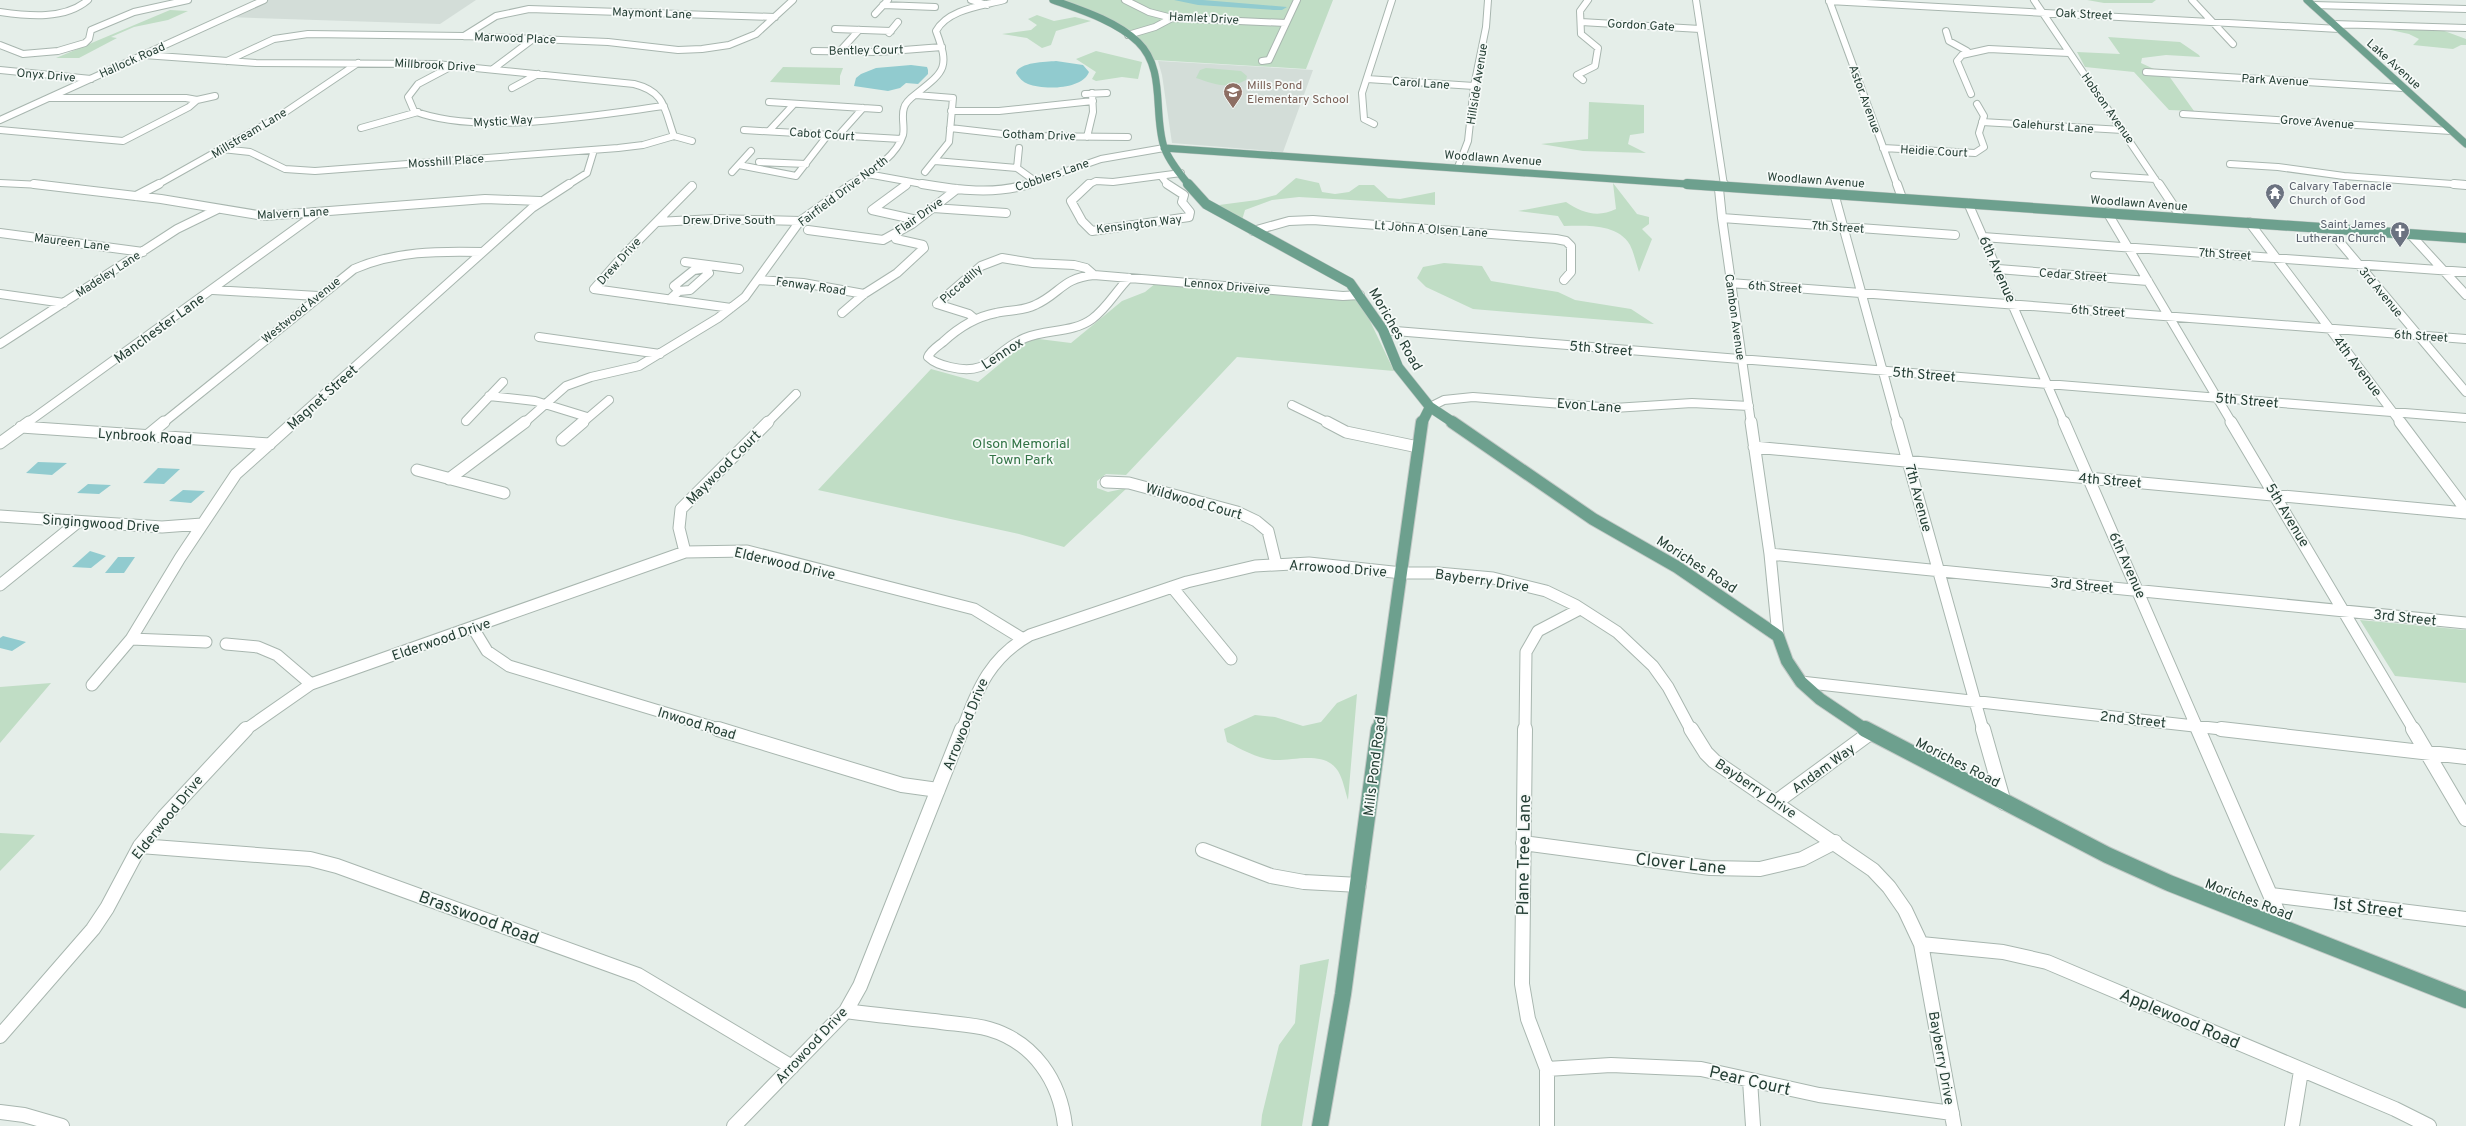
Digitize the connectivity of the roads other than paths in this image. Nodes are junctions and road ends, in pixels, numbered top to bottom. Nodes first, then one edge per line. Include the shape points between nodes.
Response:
1 (88, 0) edge
2 (188, 0) edge
3 (264, 0) edge
4 (793, 0) edge
5 (888, 0) edge
6 (971, 0) edge
7 (1004, 0) edge
8 (1053, 0) edge
9 (1125, 0) edge
10 (1297, 0) edge
11 (1392, 0) edge
12 (1488, 0) edge
13 (1588, 0) edge
14 (1696, 0) edge
15 (1829, 0) edge
16 (2034, 0) edge
17 (2192, 0) edge
18 (2310, 2) edge
19 (516, 4) dead end
20 (883, 5) junction
21 (987, 5) junction
22 (935, 7) dead end
23 (2466, 9) edge
24 (518, 10) junction
25 (0, 12) edge
26 (2041, 12) junction
27 (875, 14) dead end
28 (775, 17) junction
29 (1169, 17) junction
30 (2212, 21) junction
31 (898, 22) dead end
32 (1581, 22) junction
33 (1286, 23) junction
34 (2336, 26) junction
35 (1700, 28) junction
36 (2466, 28) edge
37 (835, 29) dead end
38 (859, 30) junction
39 (1946, 31) dead end
40 (1127, 34) junction
41 (464, 36) junction
42 (533, 39) junction
43 (2233, 44) dead end
44 (0, 45) edge
45 (942, 47) junction
46 (814, 51) dead end
47 (840, 51) junction
48 (1967, 51) junction
49 (2069, 53) junction
50 (144, 55) junction
51 (227, 61) junction
52 (1262, 61) dead end
53 (358, 63) junction
54 (453, 65) junction
55 (493, 69) junction
56 (2, 72) edge
57 (2146, 72) dead end
58 (538, 74) junction
59 (91, 79) junction
60 (1367, 79) junction
61 (1583, 80) dead end
62 (1474, 86) junction
63 (512, 88) dead end
64 (2403, 88) junction
65 (1107, 93) dead end
66 (1971, 94) dead end
67 (916, 95) junction
68 (214, 96) dead end
69 (49, 98) junction
70 (197, 100) junction
71 (1093, 101) junction
72 (769, 102) dead end
73 (794, 104) junction
74 (1978, 104) dead end
75 (664, 106) junction
76 (862, 108) junction
77 (879, 109) dead end
78 (951, 111) junction
79 (418, 112) junction
80 (2182, 114) dead end
81 (0, 120) edge
82 (1982, 122) junction
83 (1374, 124) dead end
84 (361, 128) dead end
85 (950, 128) junction
86 (0, 130) edge
87 (744, 130) dead end
88 (769, 130) junction
89 (2123, 130) junction
90 (2451, 131) junction
91 (674, 136) junction
92 (827, 136) junction
93 (838, 136) junction
94 (1087, 137) junction
95 (1128, 137) dead end
96 (901, 139) junction
97 (692, 141) dead end
98 (2466, 144) edge
99 (1020, 148) dead end
100 (1164, 148) junction
101 (1883, 148) junction
102 (222, 149) junction
103 (594, 150) junction
104 (751, 151) dead end
105 (935, 161) junction
106 (741, 163) junction
107 (806, 164) junction
108 (2230, 164) dead end
109 (1458, 167) junction
110 (1017, 168) junction
111 (732, 172) dead end
112 (925, 172) dead end
113 (1181, 173) junction
114 (867, 174) junction
115 (1161, 176) junction
116 (2094, 176) dead end
117 (2155, 180) junction
118 (1035, 181) junction
119 (0, 183) edge
120 (906, 185) dead end
121 (2466, 185) edge
122 (692, 186) dead end
123 (1724, 186) junction
124 (957, 189) junction
125 (1834, 194) junction
126 (136, 196) junction
127 (1902, 198) junction
128 (540, 201) junction
129 (1968, 203) junction
130 (1206, 204) junction
131 (1187, 207) junction
132 (933, 208) junction
133 (218, 209) junction
134 (2107, 212) junction
135 (318, 213) junction
136 (1006, 213) dead end
137 (2181, 217) junction
138 (1722, 218) junction
139 (917, 220) junction
140 (800, 221) junction
141 (657, 222) junction
142 (2249, 222) junction
143 (1843, 227) junction
144 (2328, 228) junction
145 (808, 230) dead end
146 (1253, 231) junction
147 (0, 233) edge
148 (2410, 234) junction
149 (1955, 235) dead end
150 (1984, 237) junction
151 (2466, 238) edge
152 (896, 239) dead end
153 (2127, 247) junction
154 (143, 252) junction
155 (482, 252) junction
156 (2276, 258) junction
157 (685, 262) dead end
158 (2358, 264) junction
159 (708, 266) junction
160 (739, 269) dead end
161 (1998, 269) junction
162 (2443, 270) junction
163 (2466, 272) edge
164 (1094, 275) junction
165 (1129, 278) junction
166 (758, 280) junction
167 (1564, 280) dead end
168 (2148, 281) junction
169 (1730, 283) junction
170 (213, 290) junction
171 (679, 291) junction
172 (1862, 293) junction
173 (0, 294) edge
174 (864, 294) junction
175 (1360, 295) junction
176 (2466, 295) edge
177 (318, 296) junction
178 (669, 300) junction
179 (64, 302) junction
180 (2014, 305) junction
181 (731, 308) junction
182 (842, 313) dead end
183 (2168, 316) junction
184 (975, 319) junction
185 (2329, 329) junction
186 (1383, 330) junction
187 (2418, 336) junction
188 (539, 337) dead end
189 (2466, 340) edge
190 (0, 344) edge
191 (660, 354) junction
192 (1741, 359) junction
193 (1884, 371) junction
194 (503, 382) dead end
195 (2048, 384) junction
196 (2466, 392) edge
197 (796, 394) dead end
198 (489, 396) junction
199 (2219, 398) junction
200 (609, 400) dead end
201 (546, 405) junction
202 (1292, 405) dead end
203 (1749, 406) junction
204 (1430, 407) junction
205 (2393, 412) junction
206 (587, 417) junction
207 (2466, 418) edge
208 (466, 421) dead end
209 (21, 427) junction
210 (147, 436) junction
211 (562, 440) dead end
212 (0, 442) edge
213 (270, 444) junction
214 (1418, 447) junction
215 (1754, 447) junction
216 (1909, 462) junction
217 (417, 470) dead end
218 (2090, 478) junction
219 (449, 479) junction
220 (1106, 482) dead end
221 (504, 493) dead end
222 (2276, 495) junction
223 (2466, 512) edge
224 (0, 516) edge
225 (78, 522) junction
226 (202, 524) junction
227 (685, 552) junction
228 (1770, 554) junction
229 (1276, 564) junction
230 (1939, 571) junction
231 (1402, 573) junction
232 (0, 585) edge
233 (1172, 587) junction
234 (2139, 590) junction
235 (1580, 609) junction
236 (2345, 611) junction
237 (2466, 623) edge
238 (473, 628) junction
239 (1778, 636) junction
240 (131, 638) junction
241 (1023, 639) junction
242 (206, 642) dead end
243 (226, 644) dead end
244 (1231, 659) dead end
245 (1801, 682) junction
246 (311, 684) junction
247 (92, 685) dead end
248 (1977, 702) junction
249 (2196, 726) junction
250 (1870, 733) junction
251 (2426, 752) junction
252 (2466, 757) edge
253 (938, 790) junction
254 (1776, 802) junction
255 (2004, 803) junction
256 (2466, 819) edge
257 (1835, 842) junction
258 (1523, 843) junction
259 (140, 846) junction
260 (1203, 850) dead end
261 (1359, 885) junction
262 (2271, 895) junction
263 (2466, 919) edge
264 (2285, 929) junction
265 (1921, 944) junction
266 (2466, 1000) edge
267 (846, 1011) junction
268 (0, 1036) edge
269 (792, 1067) junction
270 (1546, 1069) junction
271 (2301, 1071) junction
272 (1750, 1080) junction
273 (0, 1112) edge
274 (1953, 1120) edge
275 (62, 1126) edge
276 (734, 1126) edge
277 (1065, 1126) edge
278 (1320, 1126) edge
279 (1547, 1126) edge
280 (1753, 1126) edge
281 (2292, 1126) edge
282 (2429, 1126) edge

1 - 25 street via 65,11 42,16
2 - 44 street via 173,6 134,12 90,30 86,41 62,50 24,54
3 - 50 street, Hallock Road
4 - 28 street, Marwood Place
5 - 20 street
6 - 21 street
7 - 21 street, Fairfield Drive North
8 - 40 main road, Moriches Road
9 - 29 street, Hamlet Drive via 1149,12
10 - 33 street
11 - 60 street
12 - 62 street, Hillside Avenue via 1486,27
13 - 32 street via 1580,11
14 - 35 street, Cambon Avenue
15 - 26 street, Oak Street
15 - 101 street, Astor Avenue
16 - 26 street, Hobson Avenue
17 - 30 street
18 - 23 street
18 - 34 main road, Lake Avenue
19 - 24 street
20 - 22 street
20 - 27 street
21 - 45 street, Fairfield Drive North via 957,14 939,25 937,35
24 - 28 street, Maymont Lane via 545,8
24 - 41 street, Maymont Lane via 496,16
26 - 30 street, Oak Street
26 - 49 street, Hobson Avenue
28 - 42 street, Marwood Place via 764,29 746,39 698,50
29 - 33 street, Hamlet Drive
29 - 40 street via 1155,27
30 - 34 street, Oak Street
30 - 43 street
31 - 38 street via 890,32
32 - 35 street, Gordon Gate
32 - 61 street via 1581,34 1598,48 1595,66 1577,75
33 - 52 street via 1269,60
34 - 36 street, Oak Street
34 - 64 main road, Lake Avenue
35 - 123 street, Cambon Avenue
37 - 38 street
38 - 47 street
39 - 48 street via 1949,41
40 - 100 main road, Moriches Road via 1143,49 1155,78
41 - 42 street, Marwood Place
41 - 51 street, Marwood Place via 296,35 268,42
42 - 55 street
45 - 47 street, Bentley Court via 878,52
45 - 67 street, Fairfield Drive North via 942,72
46 - 47 street, Bentley Court
48 - 49 street via 1992,49
48 - 66 street via 1957,57
49 - 89 street, Hobson Avenue
50 - 51 street, Millbrook Drive
50 - 59 street, Hallock Road
51 - 53 street, Millbrook Drive
53 - 54 street, Millbrook Drive
53 - 102 street, Millstream Lane via 330,85
54 - 55 street, Millbrook Drive
54 - 79 street via 418,84 411,91 408,97 410,106
55 - 58 street, Millbrook Drive
56 - 59 street, Onyx Drive
57 - 64 street, Park Avenue
58 - 63 street
58 - 75 street, Millbrook Drive via 645,85 658,93
59 - 69 street, Hallock Road
60 - 62 street, Carol Lane
60 - 83 street via 1362,93 1364,120
62 - 109 street, Hillside Avenue via 1468,141
64 - 90 main road, Lake Avenue
65 - 71 street via 1088,93
67 - 78 street via 953,98
67 - 96 street, Fairfield Drive North via 904,107
68 - 70 street
69 - 70 street
69 - 81 street, Hallock Road
70 - 86 street via 189,108 124,143
71 - 78 street via 1000,111
71 - 94 street
72 - 73 street
73 - 76 street
73 - 88 street
74 - 82 street, Heidie Court via 1984,116
75 - 79 street, Mystic Way via 618,113 479,122 443,120
75 - 91 street, Millbrook Drive
76 - 77 street
76 - 93 street
78 - 85 street
79 - 84 street
80 - 90 street, Grove Avenue
82 - 89 street, Galehurst Lane
82 - 101 street, Heidie Court via 1979,133 1984,147 1975,153
85 - 94 street, Gotham Drive via 1020,136
85 - 105 street via 949,142
87 - 88 street, Cabot Court
88 - 92 street, Cabot Court
89 - 117 street, Hobson Avenue
90 - 98 main road, Lake Avenue
91 - 97 street
91 - 103 street, Mosshill Place via 643,145
92 - 93 street, Cabot Court
92 - 107 street
93 - 96 street, Cabot Court
94 - 95 street, Gotham Drive
96 - 114 street, Fairfield Drive North via 891,154
99 - 110 street
100 - 109 main road, Woodlawn Avenue
100 - 113 main road, Moriches Road
100 - 118 street, Cobblers Lane via 1098,160
101 - 127 street, Astor Avenue
102 - 103 street, Mosshill Place via 250,152 279,168 303,171
102 - 126 street, Millstream Lane
103 - 128 street, Magnet Street via 587,173
104 - 106 street
105 - 110 street
105 - 112 street
106 - 107 street
106 - 107 street via 796,176
106 - 111 street
108 - 121 street
109 - 123 main road, Woodlawn Avenue
110 - 118 street
113 - 115 street, Kensington Way
113 - 130 main road, Moriches Road
114 - 124 street, Cobblers Lane
114 - 140 street, Fairfield Drive North
115 - 131 street, Kensington Way via 1169,187 1180,190 1184,195 1182,202
115 - 131 street, Kensington Way via 1113,182 1096,181 1089,184 1071,201 1082,222 1089,230 1096,231 1183,219 1191,215
116 - 117 street
117 - 137 street, Hobson Avenue
118 - 124 street, Cobblers Lane via 1026,186 1008,189
119 - 126 street, Malvern Lane via 24,183
120 - 139 street via 872,210
122 - 141 street, Drew Drive
123 - 125 main road, Woodlawn Avenue
123 - 138 street, Cambon Avenue via 1719,189
124 - 132 street, Flair Drive
125 - 127 main road, Woodlawn Avenue
125 - 143 street, 7th Avenue
126 - 133 street, Malvern Lane
127 - 129 main road, Woodlawn Avenue
128 - 135 street, Malvern Lane via 490,198
128 - 155 street, Magnet Street
129 - 134 main road, Woodlawn Avenue
129 - 150 street, 6th Avenue
130 - 131 street, Kensington Way
130 - 146 main road, Moriches Road
132 - 136 street
132 - 139 street, Flair Drive
133 - 135 street, Malvern Lane via 264,216
133 - 154 street, Madeley Lane via 177,229
134 - 137 main road, Woodlawn Avenue
134 - 153 street, 5th Avenue
135 - 170 street, Manchester Lane
137 - 142 main road, Woodlawn Avenue
138 - 143 street, 7th Street
138 - 169 street, Cambon Avenue
139 - 145 street, Flair Drive via 883,240
140 - 141 street, Drew Drive South via 714,219
140 - 166 street, Fairfield Drive North
141 - 178 street, Drew Drive via 594,289
142 - 144 main road, Woodlawn Avenue
142 - 156 street, 4th Avenue
143 - 149 street, 7th Street
143 - 172 street, 7th Avenue
144 - 148 main road, Woodlawn Avenue
144 - 158 street, 3rd Avenue
146 - 167 street, Lt John A Olsen Lane via 1289,221 1313,220 1556,239 1566,241 1571,246 1571,272
146 - 175 main road, Moriches Road via 1342,277
147 - 154 street, Maureen Lane
148 - 151 main road, Woodlawn Avenue
148 - 162 street
150 - 153 street, 7th Street
150 - 161 street, 6th Avenue
152 - 174 street, Fenway Road via 923,245 924,248 897,273
153 - 156 street, 7th Street
153 - 168 street, 5th Avenue
154 - 179 street, Madeley Lane
155 - 177 street, Westwood Avenue via 420,251 379,259 354,269
155 - 213 street, Magnet Street
156 - 158 street, 7th Street
156 - 185 street, 4th Avenue
157 - 159 street
158 - 162 street, 7th Street
158 - 187 street, 3rd Avenue
159 - 160 street
159 - 171 street via 709,273 690,290
159 - 171 street via 694,270 674,286
161 - 168 street, Cedar Street
161 - 180 street, 6th Avenue
162 - 163 street, 7th Street
162 - 176 street
164 - 165 street, Lennox Driveive
164 - 184 street, Lennox via 1069,279 1034,306 992,313
164 - 184 street, Piccadilly via 1086,268 1074,265 1033,263 1008,257 995,259 981,266 937,304
165 - 175 street, Lennox Driveive via 1343,296
165 - 184 street, Lennox via 1087,323 1068,330 1024,338 985,367 970,371 955,369 928,357 947,338
166 - 174 street, Fenway Road via 803,283
166 - 181 street, Fairfield Drive North via 745,297
168 - 183 street, 5th Avenue
169 - 172 street, 6th Street
169 - 192 street, Cambon Avenue
170 - 177 street
170 - 209 street, Manchester Lane
171 - 178 street
172 - 180 street, 6th Street
172 - 193 street, 7th Avenue
173 - 179 street
174 - 182 street, Fenway Road
175 - 186 main road, Moriches Road
177 - 210 street, Westwood Avenue
178 - 181 street, Drew Drive
179 - 190 street, Madeley Lane
180 - 183 street, 6th Street
180 - 195 street, 6th Avenue
181 - 191 street, Fairfield Drive North
183 - 185 street, 6th Street
183 - 199 street, 5th Avenue
185 - 187 street, 6th Street
185 - 205 street, 4th Avenue
186 - 192 street, 5th Street
186 - 204 main road, Moriches Road via 1398,367
187 - 189 street, 6th Street
187 - 196 street, 3rd Avenue
188 - 191 street
191 - 201 street, Fairfield Drive North via 639,366 591,377 566,386
192 - 193 street, 5th Street
192 - 203 street, Cambon Avenue
193 - 195 street, 5th Street
193 - 216 street, 7th Avenue
194 - 198 street
195 - 199 street, 5th Street
195 - 218 street, 6th Avenue
197 - 227 street, Maywood Court via 681,509 679,528
198 - 201 street via 535,401
198 - 208 street
199 - 205 street, 5th Street
199 - 222 street, 5th Avenue
200 - 206 street
201 - 206 street
201 - 219 street, Fairfield Drive North via 507,438
202 - 214 street via 1346,432
203 - 204 street, Evon Lane via 1692,402 1614,408 1473,397 1444,400
203 - 215 street, Cambon Avenue
204 - 214 main road, Mills Pond Road via 1421,425
204 - 239 main road, Moriches Road via 1593,519 1677,567
205 - 207 street, 5th Street
205 - 223 street, 4th Avenue
206 - 211 street
209 - 210 street, Lynbrook Road
209 - 212 street, Manchester Lane
210 - 213 street, Lynbrook Road
213 - 226 street, Magnet Street via 236,474
214 - 231 main road, Mills Pond Road
215 - 216 street, 4th Street
215 - 228 street, Cambon Avenue
216 - 218 street, 4th Street
216 - 230 street, 7th Avenue
217 - 219 street
218 - 222 street, 4th Street
218 - 234 street, 6th Avenue
219 - 221 street
220 - 229 street, Wildwood Court via 1129,483 1237,512 1256,521 1268,530
222 - 223 street, 4th Street
222 - 236 street, 5th Avenue
224 - 225 street, Singingwood Drive
225 - 226 street, Singingwood Drive via 162,527
225 - 232 street
226 - 240 street, Magnet Street
227 - 238 street, Elderwood Drive
227 - 241 street, Elderwood Drive via 747,551 974,609
228 - 230 street, 3rd Street
228 - 239 street, Cambon Avenue
229 - 231 street, Arrowood Drive via 1312,563
229 - 233 street, Arrowood Drive via 1210,576
230 - 234 street, 3rd Street
230 - 248 street, 7th Avenue
231 - 235 street, Bayberry Drive via 1420,572 1503,580 1534,587
231 - 261 main road, Mills Pond Road via 1376,743
233 - 241 street, Arrowood Drive via 1048,628
233 - 244 street
234 - 236 street, 3rd Street
234 - 249 street, 6th Avenue
235 - 254 street, Bayberry Drive via 1612,630 1648,659 1663,679 1707,754
235 - 258 street, Plane Tree Lane via 1538,631 1526,652
236 - 237 street, 3rd Street
236 - 251 street, 5th Avenue
238 - 246 street, Elderwood Drive
238 - 253 street, Inwood Road via 482,648 494,659 509,666 902,785
239 - 245 main road, Moriches Road via 1787,661
240 - 242 street
240 - 247 street, Magnet Street
241 - 253 street, Arrowood Drive via 1002,654 980,684
243 - 246 street via 258,647 277,655
245 - 248 street, 2nd Street
245 - 250 main road, Moriches Road via 1820,699
246 - 259 street, Elderwood Drive via 241,733
248 - 249 street, 2nd Street
248 - 255 street, 7th Avenue
249 - 251 street, 2nd Street
249 - 262 street, 6th Avenue
250 - 254 street, Andam Way
250 - 255 main road, Moriches Road
251 - 252 street, 2nd Street
251 - 256 street, 5th Avenue
253 - 267 street, Arrowood Drive via 860,986
254 - 257 street, Bayberry Drive
255 - 264 main road, Moriches Road via 2169,883
257 - 258 street, Clover Lane via 1802,859 1760,869 1710,868
257 - 265 street, Bayberry Drive via 1873,870 1889,887 1905,910
258 - 270 street, Plane Tree Lane via 1522,984 1528,1019
259 - 268 street, Elderwood Drive via 93,929
259 - 269 street, Brasswood Road via 310,859 337,866 638,975
260 - 261 street via 1271,876 1304,882
261 - 278 main road, Mills Pond Road via 1344,994
262 - 263 street, 1st Street
262 - 264 street, 6th Avenue
264 - 266 main road, Moriches Road
265 - 271 street, Applewood Road via 2003,952 2047,962
265 - 274 street, Bayberry Drive
267 - 269 street, Arrowood Drive
267 - 277 street via 993,1030 1012,1039 1034,1055 1048,1072 1059,1091 1065,1111
269 - 276 street, Arrowood Drive
270 - 272 street, Pear Court via 1611,1065 1701,1069
270 - 279 street, Plane Tree Lane
271 - 281 street
271 - 282 street, Applewood Road via 2395,1109
272 - 274 street, Pear Court
272 - 280 street
273 - 275 street via 39,1118

